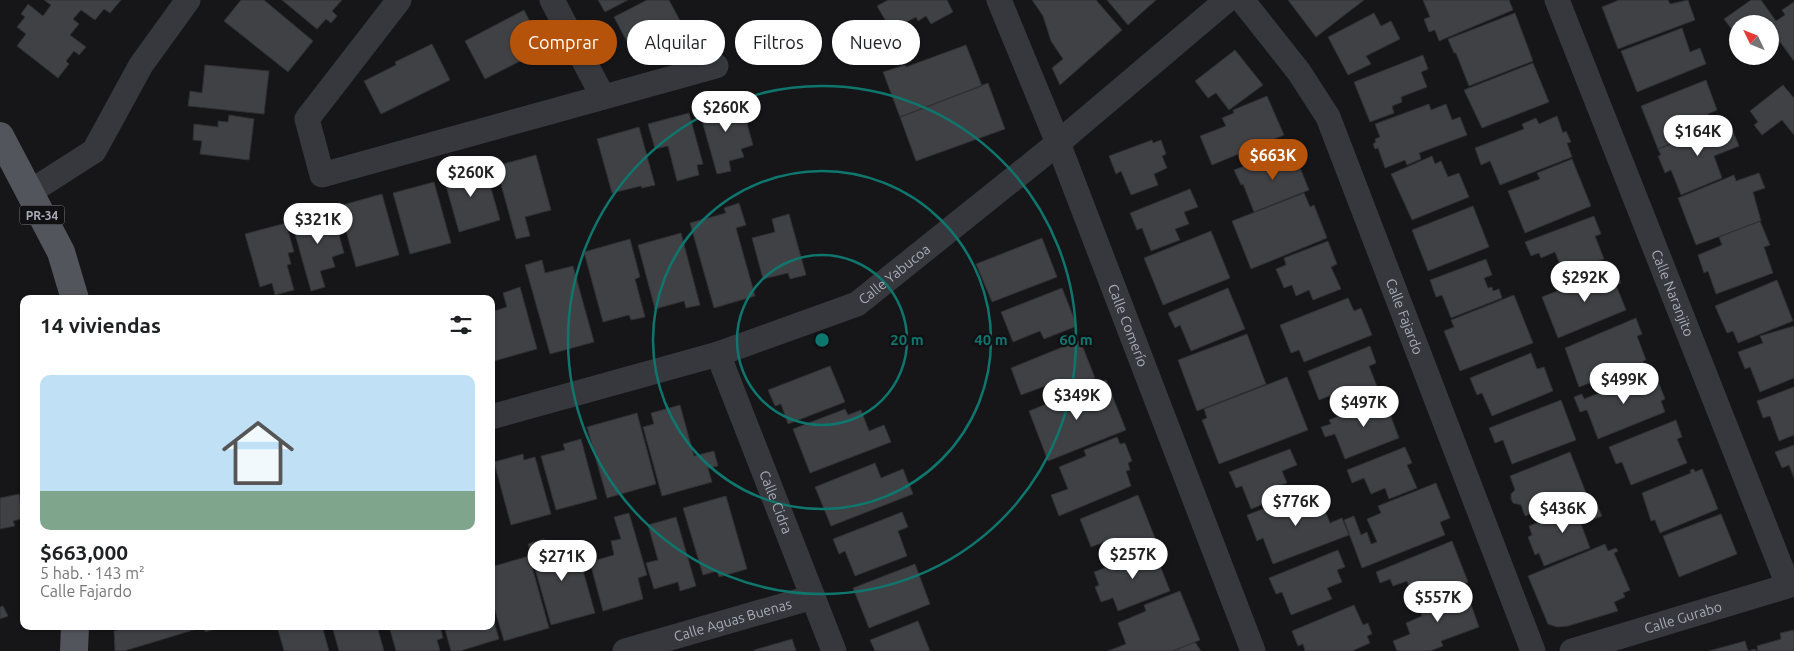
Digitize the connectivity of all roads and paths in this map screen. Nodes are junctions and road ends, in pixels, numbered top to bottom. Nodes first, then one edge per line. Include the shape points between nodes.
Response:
1 (188, 0) edge
2 (399, 0) edge
3 (552, 0) edge
4 (999, 0) edge
5 (1227, 0) edge
6 (1242, 0) edge
7 (1557, 0) edge
8 (716, 66) dead end
9 (604, 97) junction
10 (0, 136) edge
11 (1058, 143) junction
12 (30, 192) junction
13 (74, 295) edge
14 (718, 354) junction
15 (495, 416) edge
16 (1791, 584) edge
17 (813, 597) junction
18 (75, 630) edge
19 (74, 651) edge
20 (625, 651) edge
21 (834, 651) edge
22 (1253, 651) edge
23 (1533, 651) edge
24 (1572, 651) edge

1 - 12 street via 141,65 94,151
2 - 9 street via 307,119 322,176
3 - 9 street
4 - 11 street, Calle Comerío
5 - 11 street, Calle Yabucoa
6 - 23 street, Calle Fajardo via 1300,72 1328,117
7 - 16 street, Calle Naranjito
8 - 9 street
10 - 12 main road, PR-34
11 - 14 street, Calle Yabucoa via 856,304
11 - 22 street, Calle Comerío
12 - 13 main road, PR-34 via 61,252
14 - 15 street, Calle Yabucoa
14 - 17 street, Calle Cidra
16 - 24 street, Calle Gurabo
17 - 20 street, Calle Aguas Buenas
17 - 21 street, Calle Cidra
18 - 19 main road

